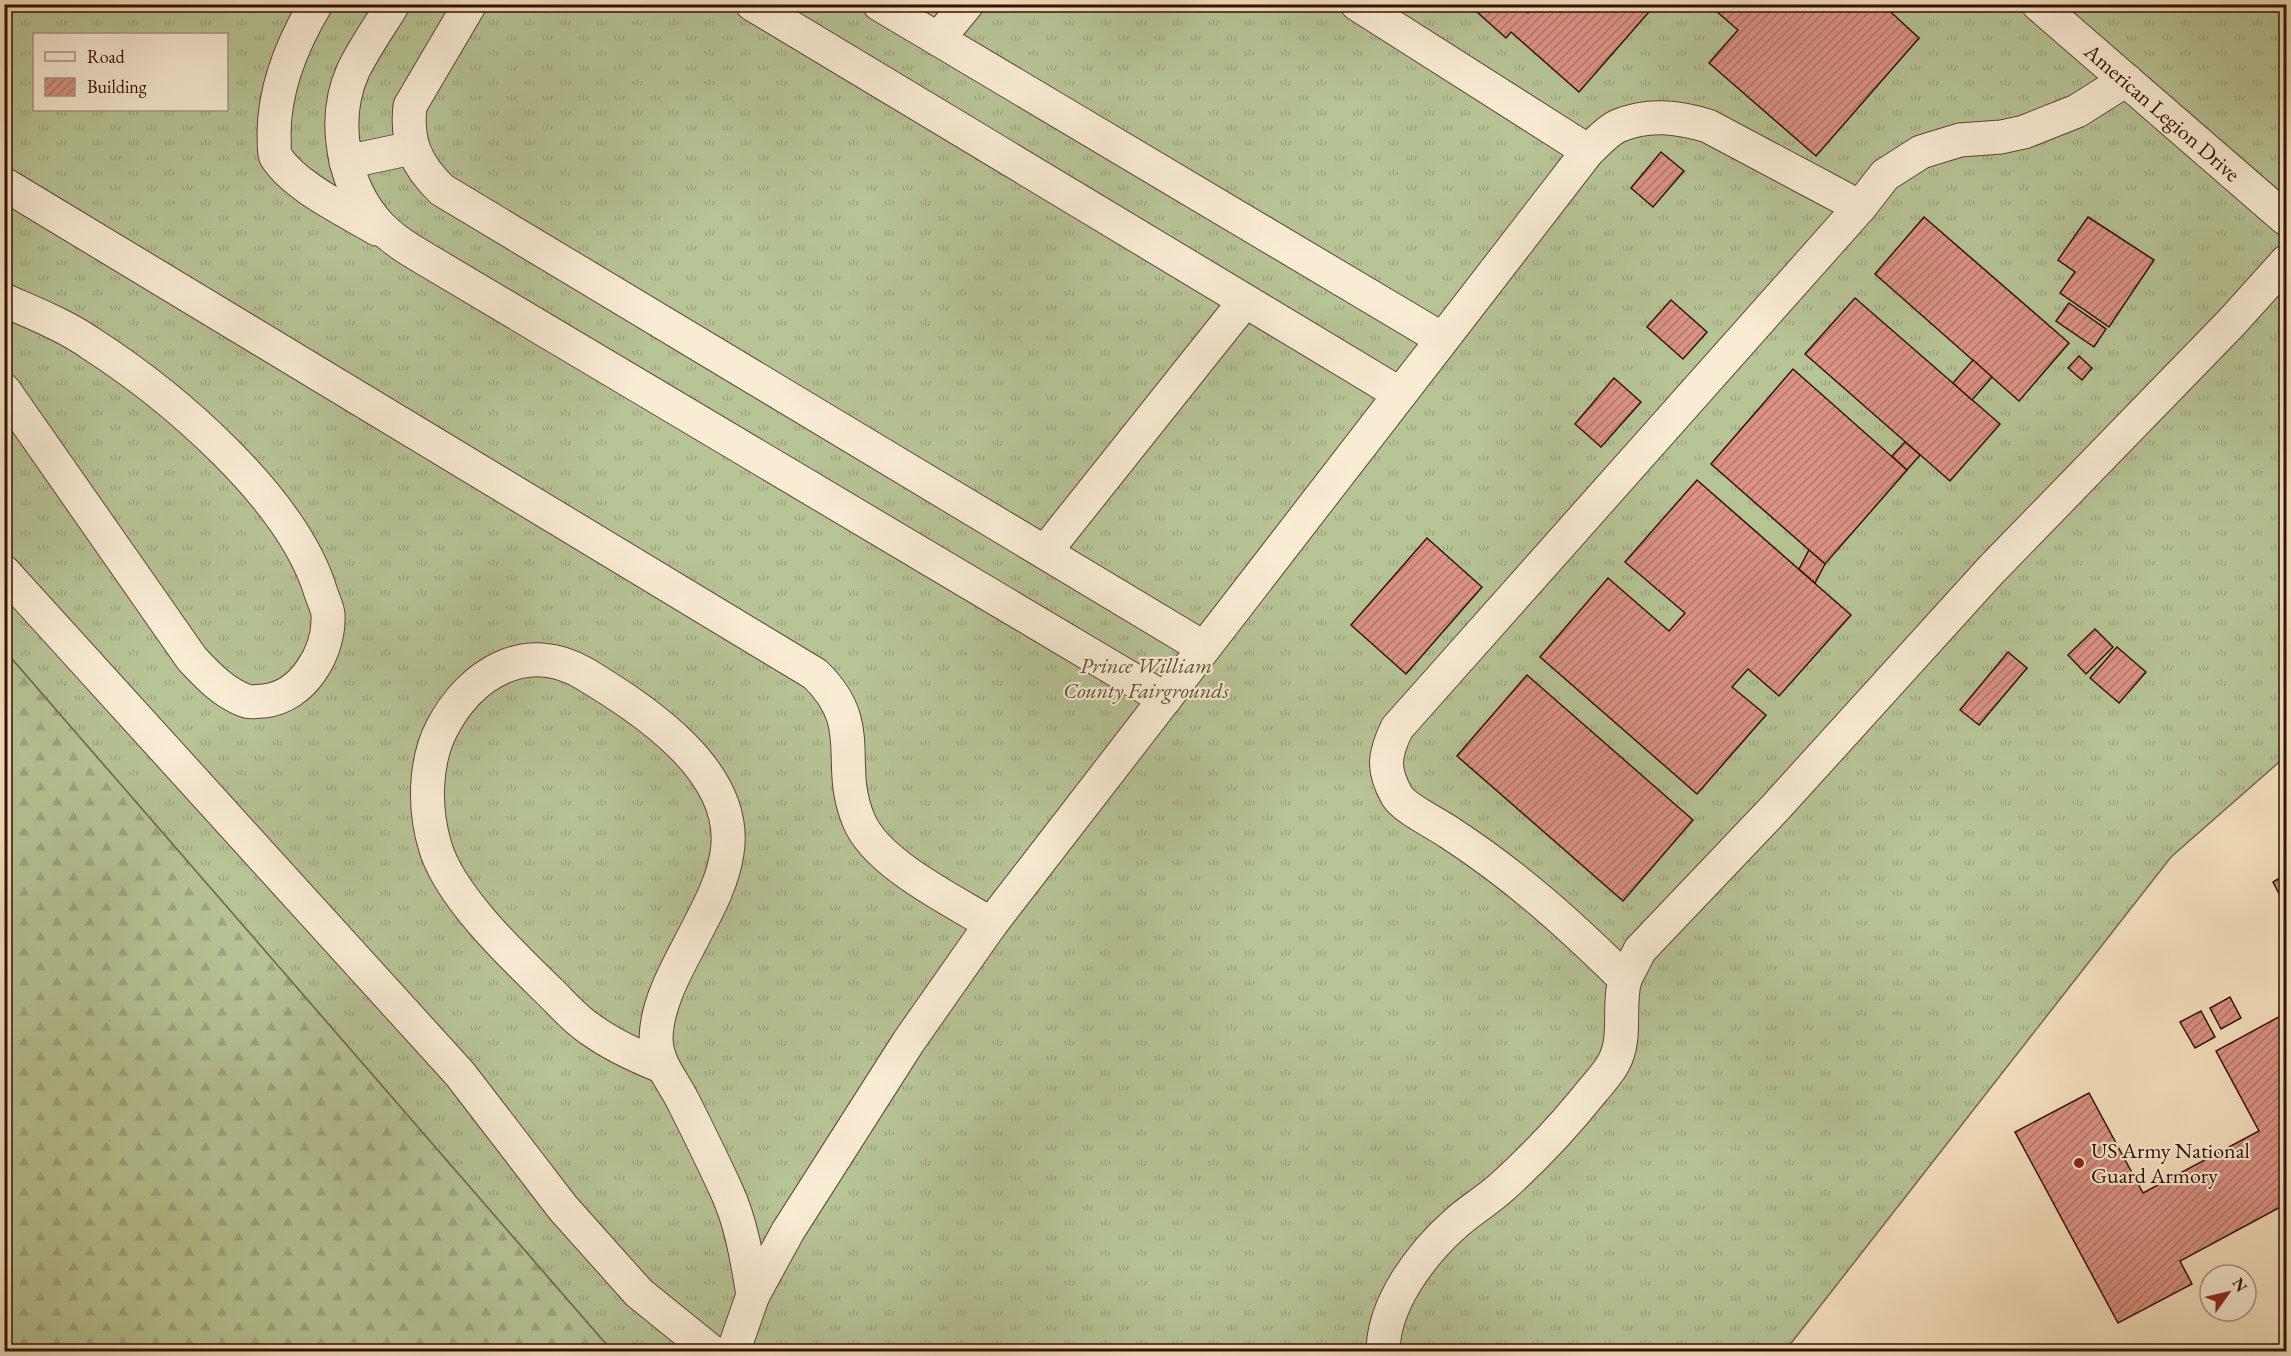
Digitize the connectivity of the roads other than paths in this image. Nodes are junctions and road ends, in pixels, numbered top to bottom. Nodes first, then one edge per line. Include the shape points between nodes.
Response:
1 (316, 4) edge
2 (393, 4) edge
3 (470, 4) edge
4 (752, 4) edge
5 (879, 4) edge
6 (967, 4) edge
7 (1357, 4) edge
8 (2038, 4) edge
9 (938, 39) junction
10 (2126, 80) junction
11 (412, 148) junction
12 (1588, 150) junction
13 (346, 162) junction
14 (4, 184) edge
15 (1860, 207) junction
16 (2286, 219) edge
17 (402, 245) junction
18 (2286, 262) edge
19 (4, 300) edge
20 (1245, 301) junction
21 (1442, 339) junction
22 (4, 390) edge
23 (1400, 394) junction
24 (1045, 552) junction
25 (4, 572) edge
26 (1204, 648) junction
27 (1165, 699) junction
28 (991, 924) junction
29 (1625, 979) junction
30 (661, 1066) junction
31 (753, 1296) junction
32 (712, 1352) edge
33 (734, 1352) edge
34 (1383, 1352) edge

1 - 17 lane via 296,36 284,70 274,119 275,155 292,177
2 - 13 lane via 353,71 345,96 342,121
3 - 11 lane via 410,106
4 - 20 lane
5 - 9 lane
6 - 9 lane
7 - 12 lane
8 - 10 lane, American Legion Drive
9 - 21 lane
10 - 15 lane via 2077,111 2024,132 1960,140 1921,153 1885,175
10 - 16 lane, American Legion Drive
11 - 13 lane
11 - 24 lane via 426,174 442,190
12 - 15 lane via 1617,127 1652,117 1681,118 1708,126
12 - 21 lane
13 - 17 lane via 362,200 379,225
14 - 28 lane via 814,674 831,690 844,715 849,738 848,783 860,823 890,860
15 - 29 lane via 1397,728 1387,749 1386,773 1399,799 1490,859 1560,915
17 - 27 lane
18 - 29 lane via 1991,570 1640,950
19 - 22 lane via 88,341 151,385 232,459 281,517 315,572 328,614 324,649 303,682 277,699 248,702 219,686 192,660
20 - 23 lane
20 - 24 lane
21 - 23 lane
23 - 26 lane
24 - 26 lane
25 - 32 lane via 460,1074 563,1208 639,1293
26 - 27 lane
27 - 28 lane
28 - 31 lane via 902,1051 788,1231
29 - 34 lane via 1621,1043 1613,1064 1570,1119 1502,1188 1456,1223 1422,1258 1397,1300 1383,1337
30 - 30 lane via 656,1042 660,1008 713,900 728,852 726,817 711,783 691,754 639,707 572,667 546,659 521,660 492,672 466,695 442,729 430,765 426,807 435,849 464,900 519,962 587,1028 624,1051
30 - 31 lane via 682,1098 728,1193 741,1230
31 - 33 lane

